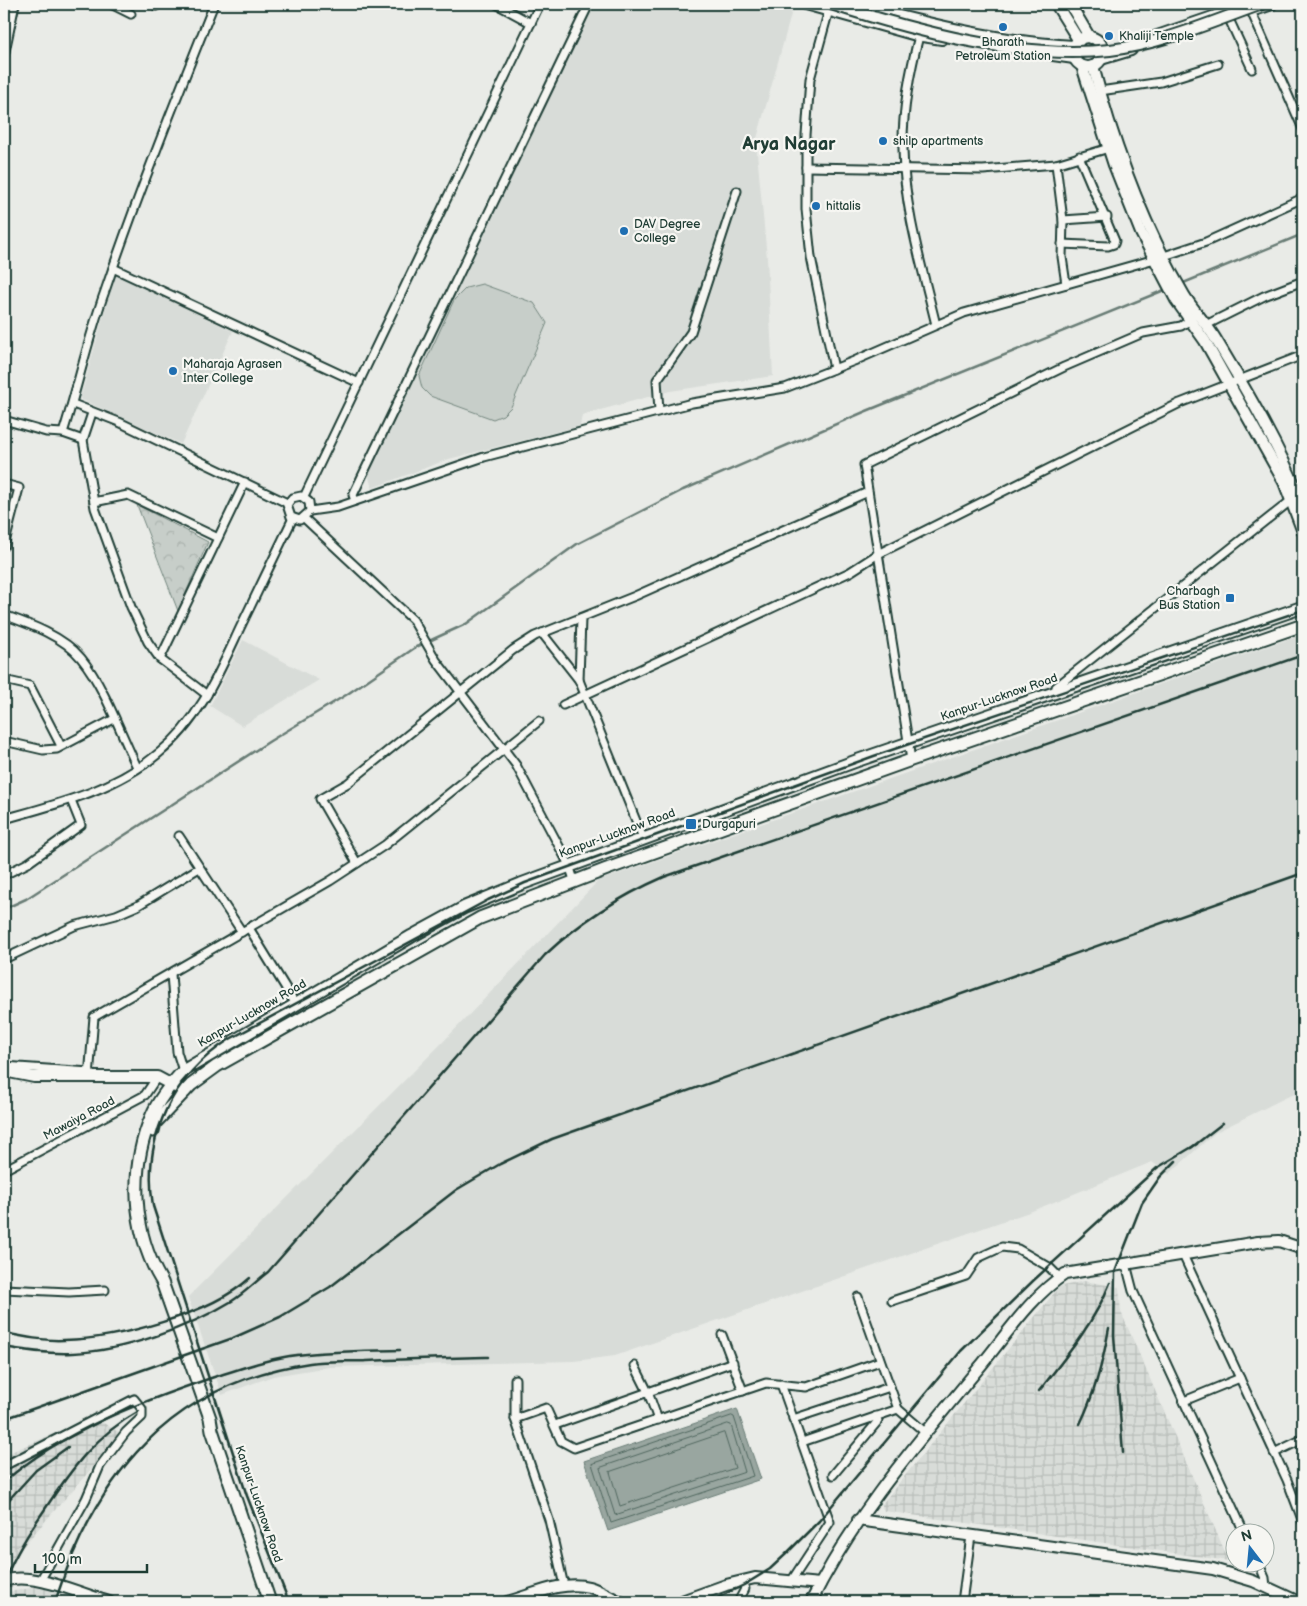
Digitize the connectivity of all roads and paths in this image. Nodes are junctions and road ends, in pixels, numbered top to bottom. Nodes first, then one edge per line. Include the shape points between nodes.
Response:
1 (15, 4) edge
2 (111, 4) edge
3 (214, 4) edge
4 (496, 4) edge
5 (540, 4) edge
6 (589, 4) edge
7 (805, 4) edge
8 (852, 4) edge
9 (1056, 4) edge
10 (1070, 4) edge
11 (1081, 4) edge
12 (1262, 4) edge
13 (1272, 4) edge
14 (830, 6) edge
15 (1251, 7) edge
16 (131, 14) dead end
17 (1078, 18) junction
18 (1229, 19) junction
19 (923, 22) junction
20 (531, 23) junction
21 (919, 36) junction
22 (1090, 38) junction
23 (1077, 44) junction
24 (1102, 47) junction
25 (4, 56) edge
26 (1074, 58) junction
27 (1101, 59) junction
28 (1218, 64) dead end
29 (1082, 66) junction
30 (1093, 66) junction
31 (1252, 69) dead end
32 (1100, 91) junction
33 (1303, 129) edge
34 (1109, 148) junction
35 (1080, 156) junction
36 (1056, 164) junction
37 (806, 167) junction
38 (905, 168) junction
39 (737, 192) dead end
40 (1303, 198) edge
41 (1107, 217) junction
42 (1063, 220) junction
43 (1062, 244) junction
44 (1160, 258) junction
45 (113, 268) junction
46 (1303, 281) edge
47 (1066, 284) junction
48 (1180, 298) junction
49 (1189, 320) junction
50 (936, 324) junction
51 (1206, 325) junction
52 (1303, 355) edge
53 (834, 369) junction
54 (1234, 381) junction
55 (359, 383) junction
56 (73, 404) junction
57 (659, 411) junction
58 (92, 413) junction
59 (4, 420) edge
60 (63, 433) junction
61 (83, 440) junction
62 (245, 482) junction
63 (4, 484) edge
64 (868, 492) junction
65 (1298, 495) edge
66 (304, 497) junction
67 (94, 502) junction
68 (355, 502) junction
69 (287, 504) junction
70 (1303, 506) edge
71 (310, 511) junction
72 (293, 518) junction
73 (304, 518) junction
74 (1303, 532) edge
75 (218, 538) junction
76 (4, 546) edge
77 (878, 554) junction
78 (1303, 607) edge
79 (4, 615) edge
80 (581, 618) junction
81 (1303, 625) edge
82 (542, 633) junction
83 (1213, 638) junction
84 (1219, 655) junction
85 (160, 659) junction
86 (1131, 666) junction
87 (4, 680) edge
88 (579, 680) junction
89 (1136, 683) junction
90 (462, 692) junction
91 (1056, 692) junction
92 (585, 694) junction
93 (207, 695) junction
94 (563, 705) dead end
95 (114, 720) junction
96 (539, 721) dead end
97 (4, 741) edge
98 (909, 743) junction
99 (61, 746) junction
100 (505, 749) junction
101 (912, 760) junction
102 (137, 768) junction
103 (71, 800) junction
104 (4, 819) edge
105 (179, 836) dead end
106 (643, 838) junction
107 (357, 862) junction
108 (569, 865) junction
109 (199, 868) junction
110 (4, 875) edge
111 (575, 883) junction
112 (245, 930) junction
113 (4, 959) edge
114 (170, 974) junction
115 (295, 1003) junction
116 (4, 1066) edge
117 (4, 1071) edge
118 (183, 1071) junction
119 (89, 1075) junction
120 (157, 1077) junction
121 (171, 1085) junction
122 (185, 1092) junction
123 (4, 1170) edge
124 (1303, 1249) edge
125 (1183, 1255) junction
126 (1126, 1264) junction
127 (1060, 1278) junction
128 (162, 1282) junction
129 (4, 1289) edge
130 (105, 1290) dead end
131 (858, 1297) dead end
132 (892, 1301) dead end
133 (722, 1335) dead end
134 (880, 1361) junction
135 (733, 1362) junction
136 (635, 1366) dead end
137 (1240, 1378) junction
138 (515, 1379) dead end
139 (781, 1384) junction
140 (890, 1387) junction
141 (743, 1391) junction
142 (648, 1392) junction
143 (1184, 1401) junction
144 (898, 1409) junction
145 (876, 1416) junction
146 (210, 1418) junction
147 (793, 1419) junction
148 (515, 1420) junction
149 (658, 1420) junction
150 (555, 1425) junction
151 (926, 1433) junction
152 (1303, 1439) edge
153 (802, 1442) junction
154 (1274, 1453) junction
155 (4, 1466) edge
156 (833, 1475) dead end
157 (1302, 1518) edge
158 (858, 1520) junction
159 (1240, 1524) edge
160 (971, 1536) junction
161 (1263, 1574) edge
162 (792, 1580) junction
163 (4, 1581) edge
164 (40, 1581) junction
165 (742, 1581) junction
166 (820, 1584) junction
167 (564, 1586) junction
168 (1266, 1588) junction
169 (96, 1600) edge
170 (526, 1600) edge
171 (109, 1602) edge
172 (270, 1602) edge
173 (278, 1602) edge
174 (508, 1602) edge
175 (621, 1602) edge
176 (680, 1602) edge
177 (738, 1602) edge
178 (811, 1602) edge
179 (962, 1602) edge
180 (1299, 1602) edge

1 - 25 street
2 - 16 street
3 - 45 street
4 - 20 street
5 - 20 street
6 - 68 street via 353,495
7 - 14 main road
8 - 19 main road
9 - 23 main road
10 - 17 main road
11 - 17 main road
12 - 14 main road, bridge via 1151,41 1094,51 978,42
13 - 15 main road
14 - 21 main road
14 - 37 street via 810,79
15 - 18 main road
15 - 24 main road via 1155,37
15 - 33 street
17 - 22 main road
18 - 27 main road
18 - 31 street
19 - 21 street
19 - 23 main road via 1012,40
20 - 55 street
21 - 26 main road
21 - 38 street via 911,63 907,97 903,149
22 - 23 main road
22 - 24 main road
23 - 26 main road
24 - 27 main road
26 - 29 main road
27 - 30 main road
28 - 32 street via 1161,82
29 - 30 main road
29 - 34 main road
30 - 32 main road
32 - 44 main road via 1111,133
34 - 35 street
34 - 44 main road via 1128,202
35 - 36 street
35 - 41 street
36 - 38 street via 983,170
36 - 42 street
37 - 38 street
37 - 53 street via 811,257
38 - 50 street via 917,248
39 - 57 street via 691,332 657,380
40 - 44 street via 1206,242
41 - 42 street
41 - 43 street via 1114,244
42 - 43 street
43 - 47 street
44 - 47 street
44 - 48 main road
45 - 55 street
45 - 56 street
46 - 51 street
47 - 50 street
48 - 49 main road
48 - 51 main road
49 - 54 main road
49 - 64 street via 1181,326 1144,333 1064,367 864,465
50 - 53 street
51 - 54 main road
52 - 54 street
53 - 57 street via 785,388
54 - 65 main road via 1284,482
54 - 77 street via 1180,403
55 - 66 street
56 - 58 street
56 - 60 street
57 - 68 street via 484,457
58 - 61 street
58 - 62 street via 119,422
59 - 60 street via 46,432
60 - 61 street
61 - 67 street
62 - 69 street
62 - 75 street
63 - 76 street via 18,488
64 - 77 street
64 - 80 street
65 - 70 main road
65 - 74 main road
65 - 91 street via 1056,687
66 - 69 street via 292,498
66 - 71 street via 309,502
67 - 75 street via 128,495
67 - 85 street via 131,606
68 - 71 street
69 - 72 street via 288,514
71 - 73 street
72 - 73 street
72 - 93 street
73 - 90 street via 413,620
75 - 85 street
77 - 92 street via 850,572
77 - 98 street
78 - 83 main road, Kanpur-Lucknow Road
79 - 95 street via 39,629 80,657
80 - 82 street
80 - 88 street
81 - 84 main road, Kanpur-Lucknow Road
82 - 88 street
82 - 90 street via 513,650
83 - 84 main road
83 - 86 main road, Kanpur-Lucknow Road
84 - 89 main road, Kanpur-Lucknow Road
85 - 93 street
86 - 89 main road
86 - 91 main road, Kanpur-Lucknow Road
87 - 99 street via 30,686
88 - 92 street
89 - 101 main road, Kanpur-Lucknow Road
90 - 100 street
90 - 107 street via 348,783 320,799
91 - 98 main road, Kanpur-Lucknow Road
92 - 94 street
92 - 106 street
93 - 102 street via 184,730 158,755
95 - 99 street
95 - 102 street
96 - 100 street
97 - 99 street via 43,750
98 - 101 street
98 - 106 main road, Kanpur-Lucknow Road
100 - 107 street via 384,845
100 - 108 street
101 - 111 main road, Kanpur-Lucknow Road via 606,868
102 - 103 street via 107,786
103 - 104 street
103 - 110 street via 81,826 28,863
105 - 109 street
106 - 108 main road, Kanpur-Lucknow Road
107 - 112 street
108 - 111 street
108 - 115 main road, Kanpur-Lucknow Road via 465,907
109 - 112 street
109 - 113 street via 137,906 74,926
111 - 122 main road, Kanpur-Lucknow Road via 480,918 217,1066
112 - 114 street
112 - 115 street
114 - 118 street via 177,1052
114 - 119 street via 94,1017
115 - 118 main road, Kanpur-Lucknow Road
116 - 119 street
117 - 119 main road via 34,1077
118 - 121 main road, Kanpur-Lucknow Road
119 - 120 main road
120 - 121 main road
120 - 123 street, Mawaiya Road via 145,1095
121 - 122 main road
121 - 128 main road, Kanpur-Lucknow Road via 156,1107 147,1129 136,1188 140,1227
122 - 128 main road, Kanpur-Lucknow Road via 155,1123 143,1188 144,1209 162,1269
124 - 125 main road via 1279,1241 1258,1242
125 - 126 main road
125 - 137 street
126 - 127 main road via 1065,1274
126 - 143 street via 1133,1291
127 - 132 street via 1049,1267 1018,1249 1002,1247 978,1258 966,1276
127 - 151 main road via 1051,1283 1021,1317
128 - 146 main road, Kanpur-Lucknow Road
129 - 130 street
131 - 134 street
133 - 135 street
134 - 139 street via 806,1387
134 - 140 street
135 - 141 street
135 - 142 street
136 - 142 street
137 - 143 street
137 - 154 street
138 - 148 street
139 - 141 street via 766,1383
139 - 147 street
140 - 144 street
140 - 147 street
141 - 149 street
142 - 149 street
142 - 150 street
143 - 159 street
144 - 145 street
144 - 151 street
145 - 153 street
145 - 156 street via 878,1420
146 - 172 main road, Kanpur-Lucknow Road
146 - 173 main road, Kanpur-Lucknow Road via 218,1429
147 - 153 street
148 - 150 street via 546,1408
148 - 167 street via 549,1520
149 - 150 street via 574,1448 561,1442
151 - 158 main road
152 - 154 street
153 - 162 street via 830,1522
154 - 157 street
155 - 164 street via 134,1399 142,1409 142,1417 100,1466 86,1499
158 - 160 main road
158 - 166 main road
160 - 168 main road via 1213,1569
160 - 179 street
161 - 168 street
162 - 165 main road via 755,1578
162 - 166 main road
163 - 164 main road via 19,1578
164 - 169 main road
165 - 176 main road
165 - 177 street via 746,1589
166 - 178 main road
167 - 170 main road
167 - 175 main road via 590,1588
168 - 180 main road
169 - 171 main road
170 - 174 main road

